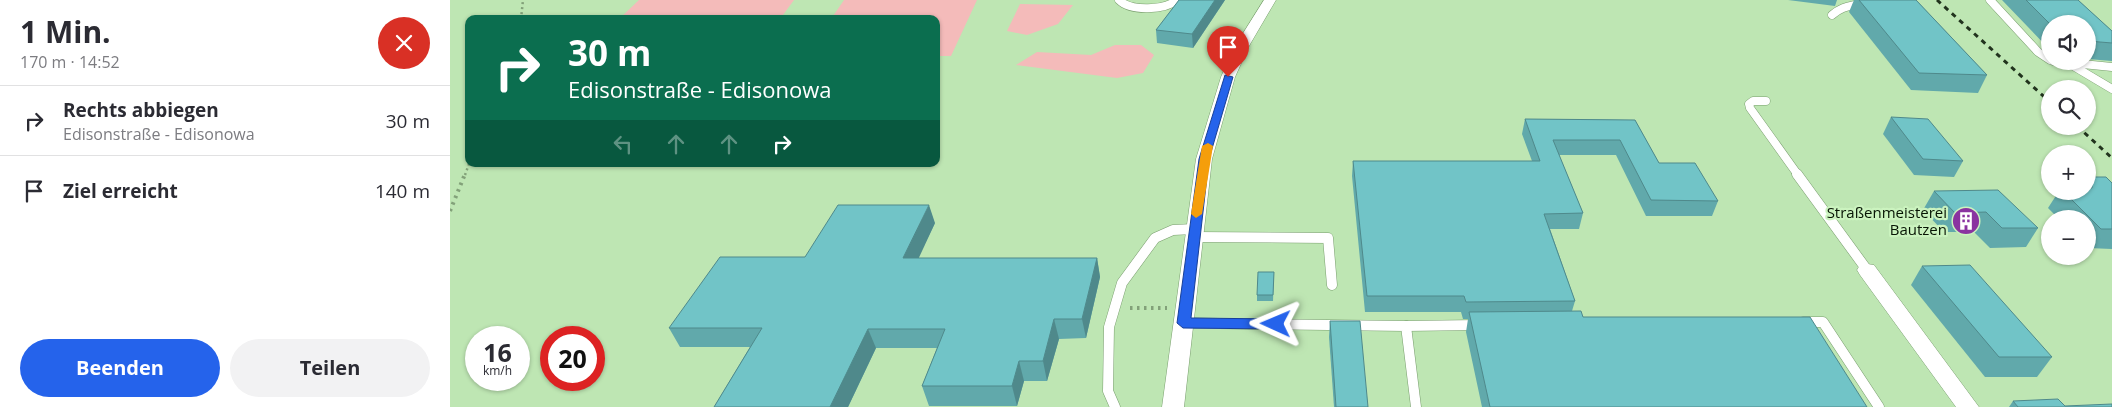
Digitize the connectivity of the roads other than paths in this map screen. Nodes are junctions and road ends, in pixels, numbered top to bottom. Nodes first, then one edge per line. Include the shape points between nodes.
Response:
1 (1119, 0) edge
2 (1178, 0) edge
3 (1270, 0) edge
4 (1869, 0) edge
5 (1990, 0) edge
6 (1832, 15) dead end
7 (2041, 54) edge
8 (2096, 66) edge
9 (2112, 67) edge
10 (2076, 70) edge
11 (2112, 89) edge
12 (1766, 101) dead end
13 (1194, 233) junction
14 (1867, 270) joint
15 (1332, 285) dead end
16 (1184, 316) junction
17 (1793, 322) edge
18 (1485, 325) edge
19 (1406, 326) junction
20 (1115, 407) edge
21 (1173, 407) edge
22 (1416, 407) edge
23 (1879, 407) edge
24 (1968, 407) edge

1 - 2 lane via 1123,4 1168,8
3 - 13 street via 1242,46 1228,77 1204,159
4 - 6 lane via 1841,6
5 - 7 lane
8 - 9 lane
10 - 11 lane
12 - 14 lane via 1753,101 1750,108
13 - 15 lane via 1328,238
13 - 16 street
13 - 20 lane via 1173,230 1154,238 1122,283 1109,327 1108,391
14 - 24 street
16 - 19 lane
16 - 21 street
17 - 23 lane via 1822,322
18 - 19 lane
19 - 22 lane

